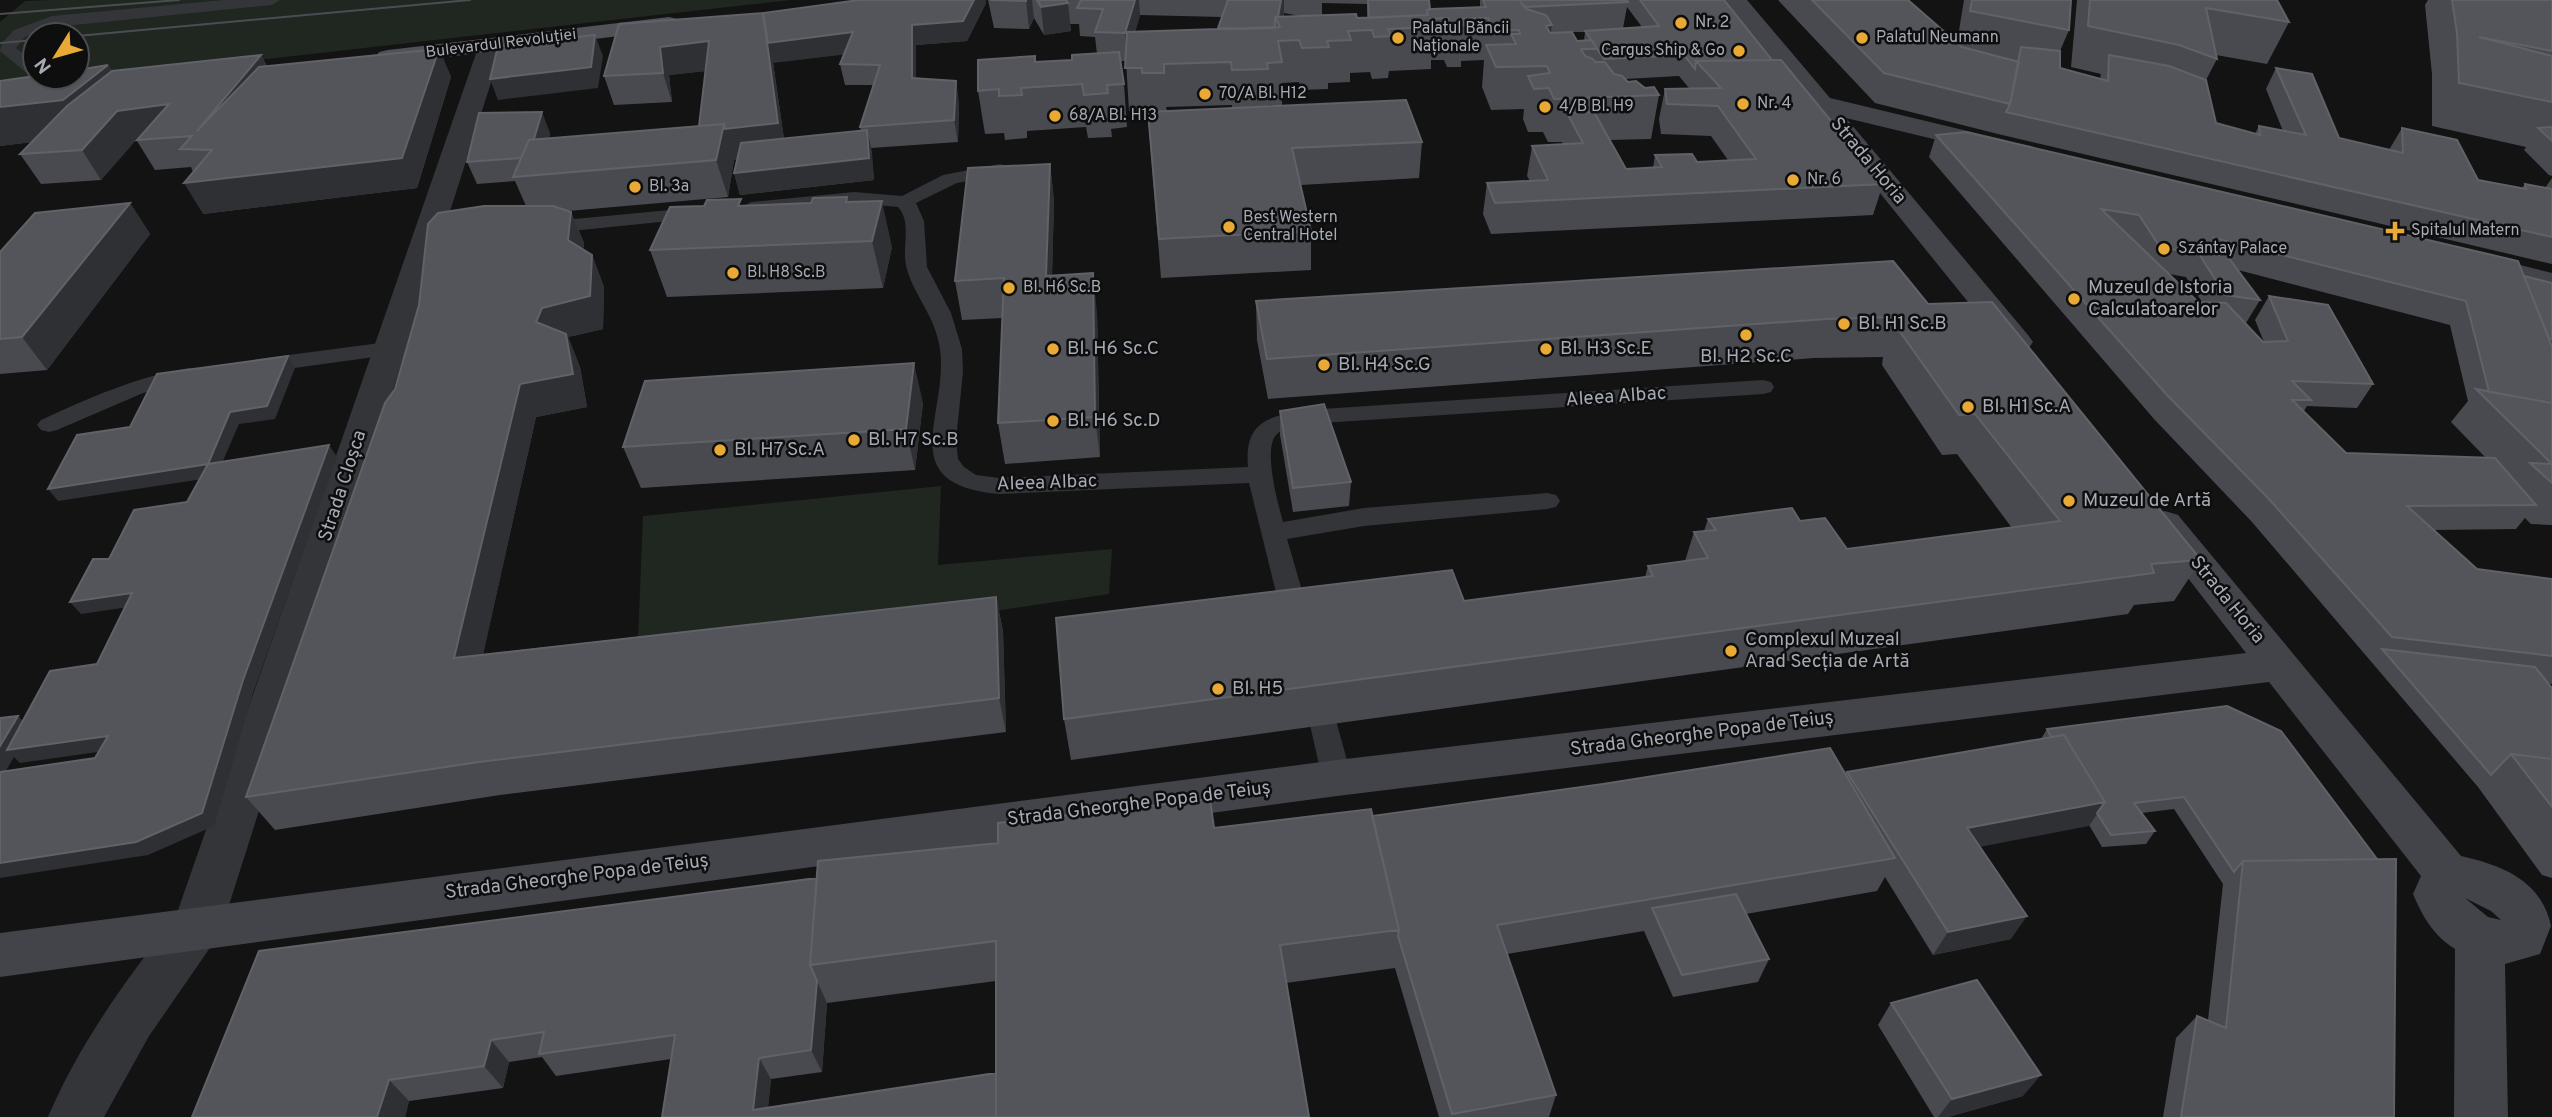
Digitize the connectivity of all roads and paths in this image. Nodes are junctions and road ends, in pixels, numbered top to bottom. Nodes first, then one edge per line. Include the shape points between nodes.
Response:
1 (272, 0) edge
2 (1735, 0) edge
3 (52, 21) edge
4 (698, 21) edge
5 (21, 34) edge
6 (491, 45) junction
7 (368, 59) edge
8 (21, 61) edge
9 (1821, 104) junction
10 (2024, 153) edge
11 (1023, 168) edge
12 (905, 202) junction
13 (522, 230) edge
14 (2444, 255) edge
15 (2552, 282) edge
16 (388, 349) junction
17 (241, 368) edge
18 (214, 371) edge
19 (2042, 373) edge
20 (1763, 387) dead end
21 (50, 425) dead end
22 (1259, 475) junction
23 (1547, 501) dead end
24 (2148, 503) edge
25 (1275, 532) junction
26 (1300, 629) edge
27 (2280, 665) junction
28 (1325, 726) edge
29 (1337, 778) junction
30 (197, 927) junction
31 (2520, 931) edge
32 (0, 955) edge
33 (75, 1117) edge
34 (2481, 1117) edge

1 - 3 lane
2 - 9 street, Strada Horia
4 - 6 main road, Bulevardul Revoluției
5 - 8 lane via 7,49
6 - 7 main road, Bulevardul Revoluției
6 - 16 street, Strada Cloșca via 439,239
9 - 10 street
9 - 19 street, Strada Horia
11 - 12 lane via 960,175 923,189
12 - 13 lane via 841,199
12 - 22 lane, Aleea Albac via 913,211 920,279 937,305 950,350 944,456 953,472 972,483 999,486
14 - 15 street
16 - 17 lane
16 - 30 street, Strada Cloșca
18 - 21 lane via 147,383
20 - 22 lane, Aleea Albac via 1307,416 1276,423 1261,440
22 - 25 lane, Aleea Albac
23 - 25 lane via 1364,517
24 - 27 street, Strada Horia
25 - 26 lane, Aleea Albac
27 - 29 street, Strada Gheorghe Popa de Teiuș
27 - 31 street, Strada Horia via 2450,877 2438,886 2440,903 2456,922
28 - 29 lane
29 - 30 street, Strada Gheorghe Popa de Teiuș
30 - 32 street, Strada Gheorghe Popa de Teiuș
30 - 33 street, Strada Cloșca via 142,998
31 - 34 street

